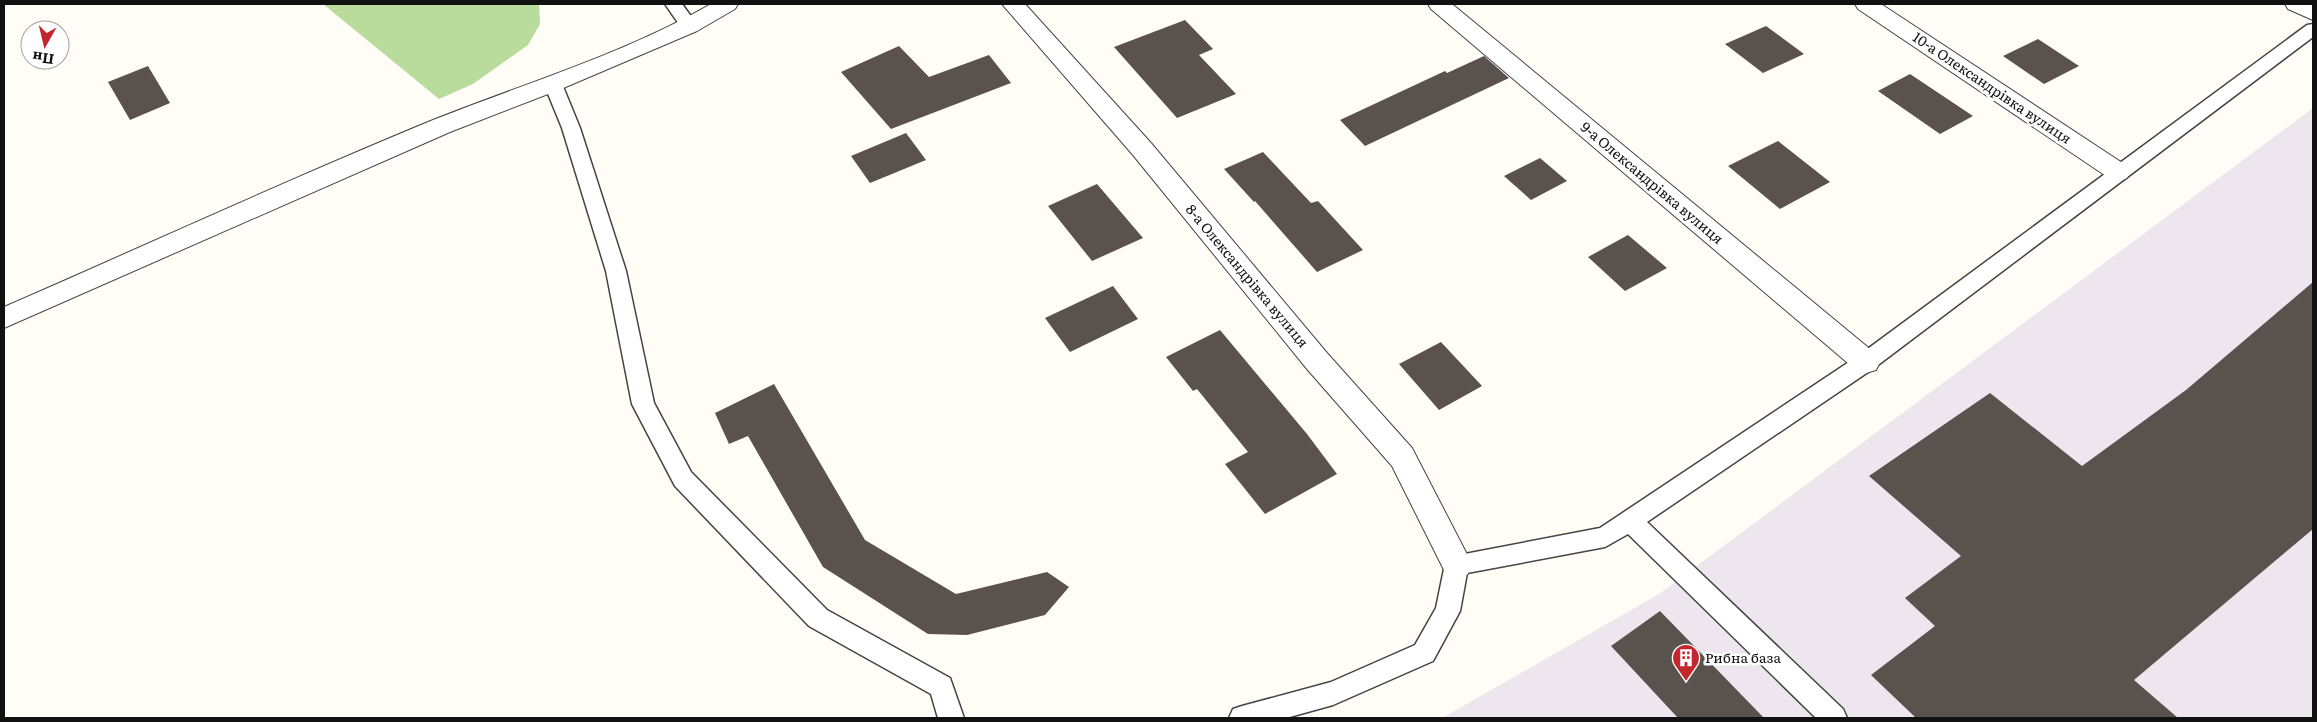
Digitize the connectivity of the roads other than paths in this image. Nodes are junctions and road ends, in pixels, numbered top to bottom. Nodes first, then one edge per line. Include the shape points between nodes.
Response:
1 (672, 4) edge
2 (727, 4) edge
3 (1013, 4) edge
4 (1439, 4) edge
5 (1866, 4) edge
6 (2296, 4) edge
7 (2313, 13) edge
8 (688, 26) junction
9 (2313, 29) edge
10 (553, 84) junction
11 (2118, 172) junction
12 (4, 318) edge
13 (1866, 362) junction
14 (1630, 521) junction
15 (1457, 564) junction
16 (951, 718) edge
17 (1242, 718) edge
18 (1834, 718) edge

1 - 8 lane
2 - 8 street
3 - 15 street, 8-а Олександрівка вулиця via 1142,149 1317,361 1402,458
4 - 13 street, 9-а Олександрівка вулиця
5 - 11 street, 10-а Олександрівка вулиця
6 - 7 street
8 - 10 street
9 - 11 lane
10 - 12 street via 442,126
10 - 16 lane via 571,128 616,271 643,404 683,479 818,618 941,686
11 - 13 lane
13 - 14 lane
14 - 15 lane via 1605,538
14 - 18 lane
15 - 17 lane via 1448,611 1424,653 1333,693

